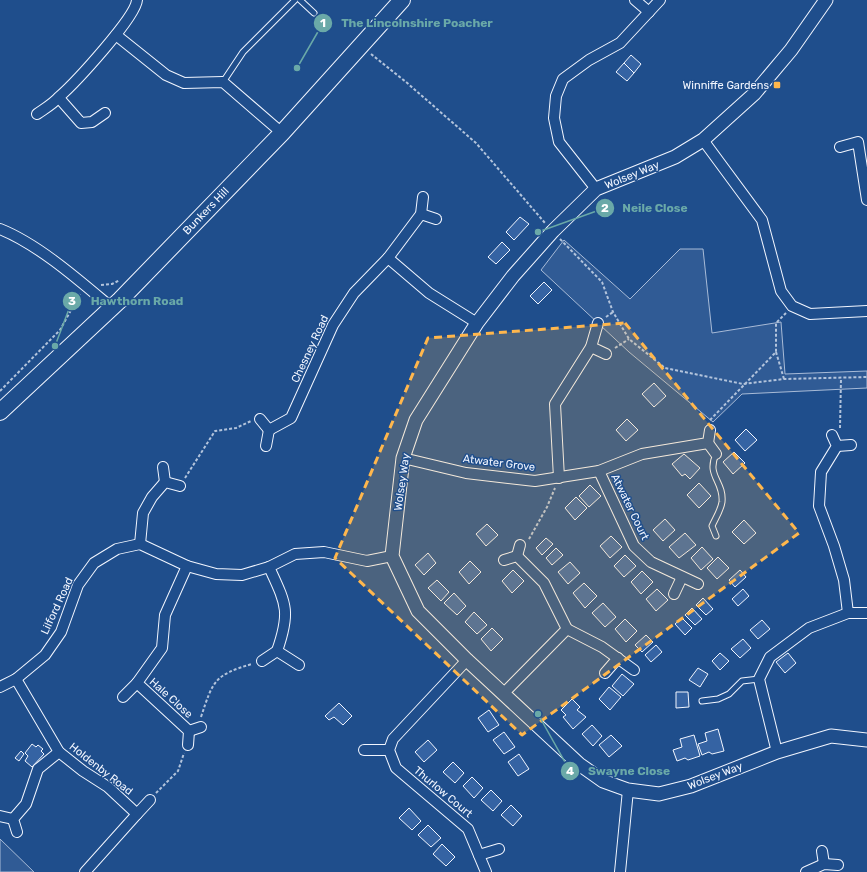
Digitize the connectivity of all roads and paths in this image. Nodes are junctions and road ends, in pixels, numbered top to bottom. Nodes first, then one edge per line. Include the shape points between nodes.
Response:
1 (137, 0) edge
2 (295, 0) edge
3 (300, 0) edge
4 (402, 0) edge
5 (635, 0) edge
6 (660, 0) edge
7 (826, 0) edge
8 (649, 12) junction
9 (314, 13) dead end
10 (116, 35) junction
11 (368, 52) dead end
12 (223, 82) junction
13 (59, 98) junction
14 (105, 113) dead end
15 (37, 114) dead end
16 (282, 133) junction
17 (703, 140) junction
18 (840, 146) dead end
19 (596, 189) junction
20 (423, 197) dead end
21 (867, 200) edge
22 (421, 214) junction
23 (436, 220) dead end
24 (0, 229) edge
25 (553, 231) junction
26 (388, 258) junction
27 (80, 294) dead end
28 (792, 306) junction
29 (112, 308) junction
30 (867, 311) edge
31 (477, 323) junction
32 (598, 323) dead end
33 (629, 339) junction
34 (591, 347) junction
35 (776, 352) junction
36 (606, 354) joint
37 (867, 377) edge
38 (841, 378) junction
39 (784, 380) junction
40 (743, 384) junction
41 (0, 391) edge
42 (0, 412) edge
43 (260, 419) joint
44 (270, 430) junction
45 (710, 430) joint
46 (832, 435) joint
47 (708, 443) junction
48 (852, 444) dead end
49 (266, 446) dead end
50 (837, 446) junction
51 (716, 454) joint
52 (403, 458) junction
53 (162, 467) dead end
54 (599, 471) junction
55 (559, 478) junction
56 (165, 482) junction
57 (180, 486) joint
58 (716, 536) dead end
59 (140, 544) junction
60 (520, 545) joint
61 (392, 556) junction
62 (517, 556) junction
63 (504, 560) dead end
64 (187, 566) junction
65 (269, 567) junction
66 (682, 577) junction
67 (698, 584) dead end
68 (674, 594) dead end
69 (848, 613) junction
70 (867, 613) edge
71 (567, 629) junction
72 (278, 651) junction
73 (618, 658) junction
74 (467, 660) junction
75 (262, 661) joint
76 (299, 665) dead end
77 (634, 670) dead end
78 (605, 673) dead end
79 (16, 679) junction
80 (759, 679) junction
81 (136, 683) junction
82 (0, 686) edge
83 (503, 694) junction
84 (123, 697) dead end
85 (702, 701) dead end
86 (201, 727) joint
87 (189, 731) junction
88 (867, 740) edge
89 (188, 745) joint
90 (364, 750) dead end
91 (389, 750) junction
92 (59, 752) junction
93 (777, 752) junction
94 (628, 790) junction
95 (150, 800) joint
96 (137, 814) junction
97 (0, 816) edge
98 (13, 819) junction
99 (17, 832) dead end
100 (499, 849) dead end
101 (822, 851) dead end
102 (479, 855) junction
103 (824, 864) junction
104 (838, 865) dead end
105 (85, 872) edge
106 (486, 872) edge
107 (620, 872) edge
108 (806, 872) edge

1 - 10 street via 137,7
2 - 12 lane via 243,52
3 - 9 lane
4 - 16 main road, Bunkers Hill
5 - 8 street
6 - 8 street
7 - 17 street, Wolsey Way via 791,50 754,94
8 - 19 street via 620,43 589,60 563,79 556,96 554,118 560,142
10 - 12 street via 166,75 184,83
10 - 13 street
11 - 25 path via 476,143
12 - 16 street
13 - 14 street via 81,123 92,122
13 - 15 street
16 - 29 main road, Bunkers Hill
17 - 19 street, Wolsey Way via 676,157
17 - 28 street via 762,220 781,291
18 - 21 street via 858,142
19 - 25 street, Wolsey Way
20 - 22 street
22 - 23 street
22 - 26 street, Chesney Road
24 - 29 street via 45,256
25 - 31 street, Wolsey Way
25 - 33 path via 602,282 613,312
26 - 31 street via 429,293
26 - 44 street, Chesney Road via 354,293 333,325 291,418
27 - 41 path via 60,330
28 - 30 street via 810,314
28 - 35 path via 776,323
29 - 42 main road, Bunkers Hill
31 - 52 street, Wolsey Way via 416,420
32 - 34 street
33 - 36 path
33 - 40 path via 665,368
34 - 36 street
34 - 55 street via 555,404
35 - 39 path
35 - 40 path
37 - 38 path
38 - 39 path
38 - 46 path via 840,431
39 - 40 path
40 - 45 path via 711,419
43 - 44 street
43 - 57 path via 236,428 215,431
44 - 49 street
45 - 47 street
46 - 50 street
47 - 51 street
47 - 54 street, Atwater Grove via 642,454
48 - 50 street
50 - 69 street via 821,472 819,506 844,580
51 - 58 lane via 711,464 721,487 722,504 712,526
52 - 55 street, Atwater Grove via 474,474 535,481
52 - 61 street, Wolsey Way
53 - 56 street
54 - 55 street, Atwater Grove
54 - 66 street, Atwater Court via 634,546 651,562
55 - 60 path via 547,507 529,539
56 - 57 street
56 - 59 street via 143,513
59 - 64 street
59 - 79 street, Lilford Road via 117,549 94,563 78,585 61,632 49,650
60 - 62 street
61 - 65 street via 367,561 324,552 295,554
61 - 74 street, Wolsey Way via 418,611
62 - 63 street
62 - 71 street via 544,583
64 - 65 street via 216,574 242,575
64 - 81 street, Hale Close via 165,615 162,648
65 - 72 street via 286,603 285,630
66 - 67 street, Atwater Court
66 - 68 street
69 - 70 street
69 - 80 street via 809,628 770,657
71 - 73 street
71 - 83 street
72 - 75 street
72 - 76 street
73 - 77 street
73 - 78 street
74 - 83 street, Wolsey Way
74 - 91 street via 393,739
75 - 86 path via 231,670 212,685 200,720
79 - 82 street, Lilford Road
79 - 92 street, Holdenby Road
80 - 85 lane via 742,681 730,694
80 - 93 street
81 - 84 street, Hale Close
81 - 87 street, Hale Close
83 - 94 street, Wolsey Way via 578,764 603,781
86 - 87 street, Hale Close
87 - 89 street, Hale Close
88 - 93 street, Wolsey Way via 831,736
89 - 95 path via 178,771
90 - 91 street
91 - 102 street, Thurlow Court via 396,768 468,829
92 - 96 street, Holdenby Road via 108,787
92 - 98 street via 38,769 26,804
93 - 94 street, Wolsey Way via 691,786 659,794
94 - 107 street
95 - 96 street
96 - 105 street
97 - 98 street
98 - 99 street
100 - 102 street
101 - 103 street
102 - 106 street, Thurlow Court
103 - 104 street
103 - 108 street

